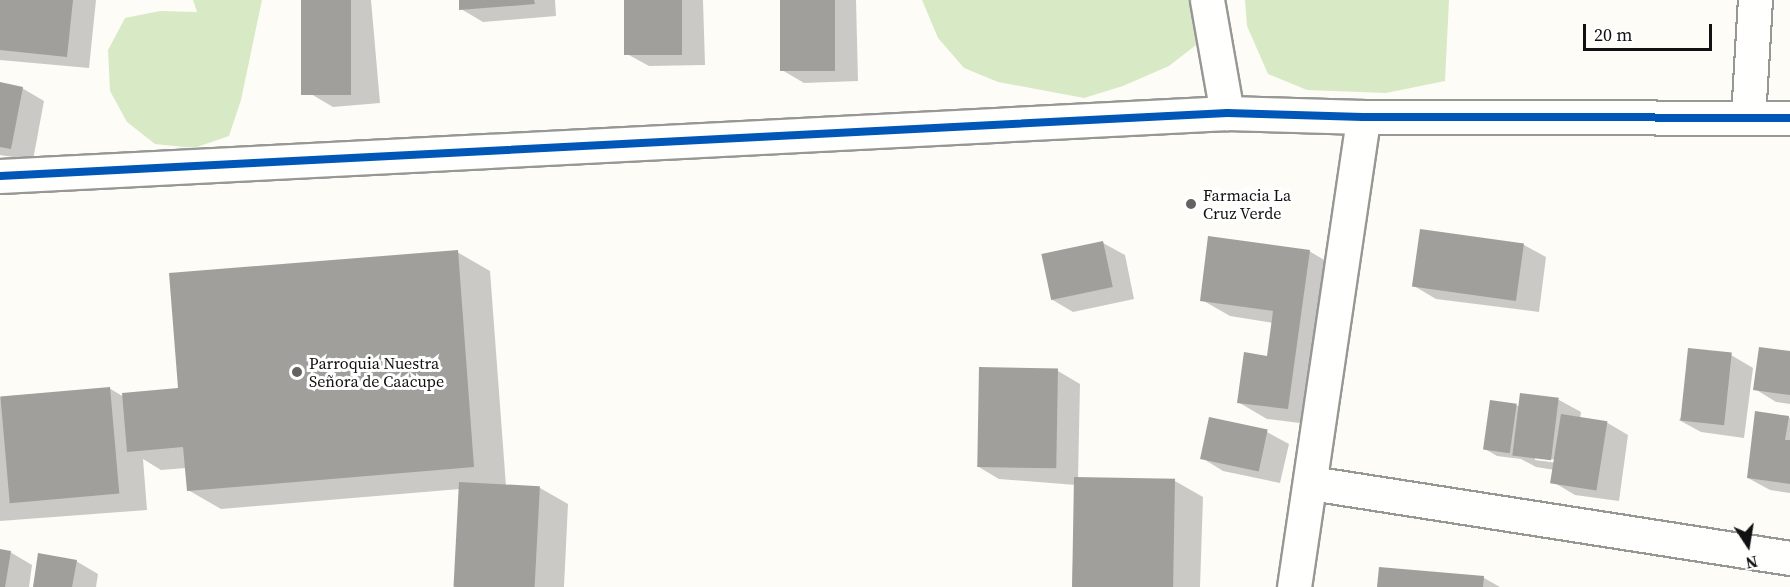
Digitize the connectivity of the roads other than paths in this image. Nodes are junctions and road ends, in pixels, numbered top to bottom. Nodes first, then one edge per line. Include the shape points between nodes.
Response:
1 (1206, 0) edge
2 (1755, 0) edge
3 (1227, 113) junction
4 (1363, 117) junction
5 (1748, 117) junction
6 (1790, 118) edge
7 (0, 176) edge
8 (1311, 483) junction
9 (1790, 558) edge
10 (1294, 587) edge

1 - 3 street
2 - 5 street
3 - 4 street
3 - 7 street
4 - 5 street
4 - 8 street
5 - 6 street
8 - 9 street
8 - 10 street

